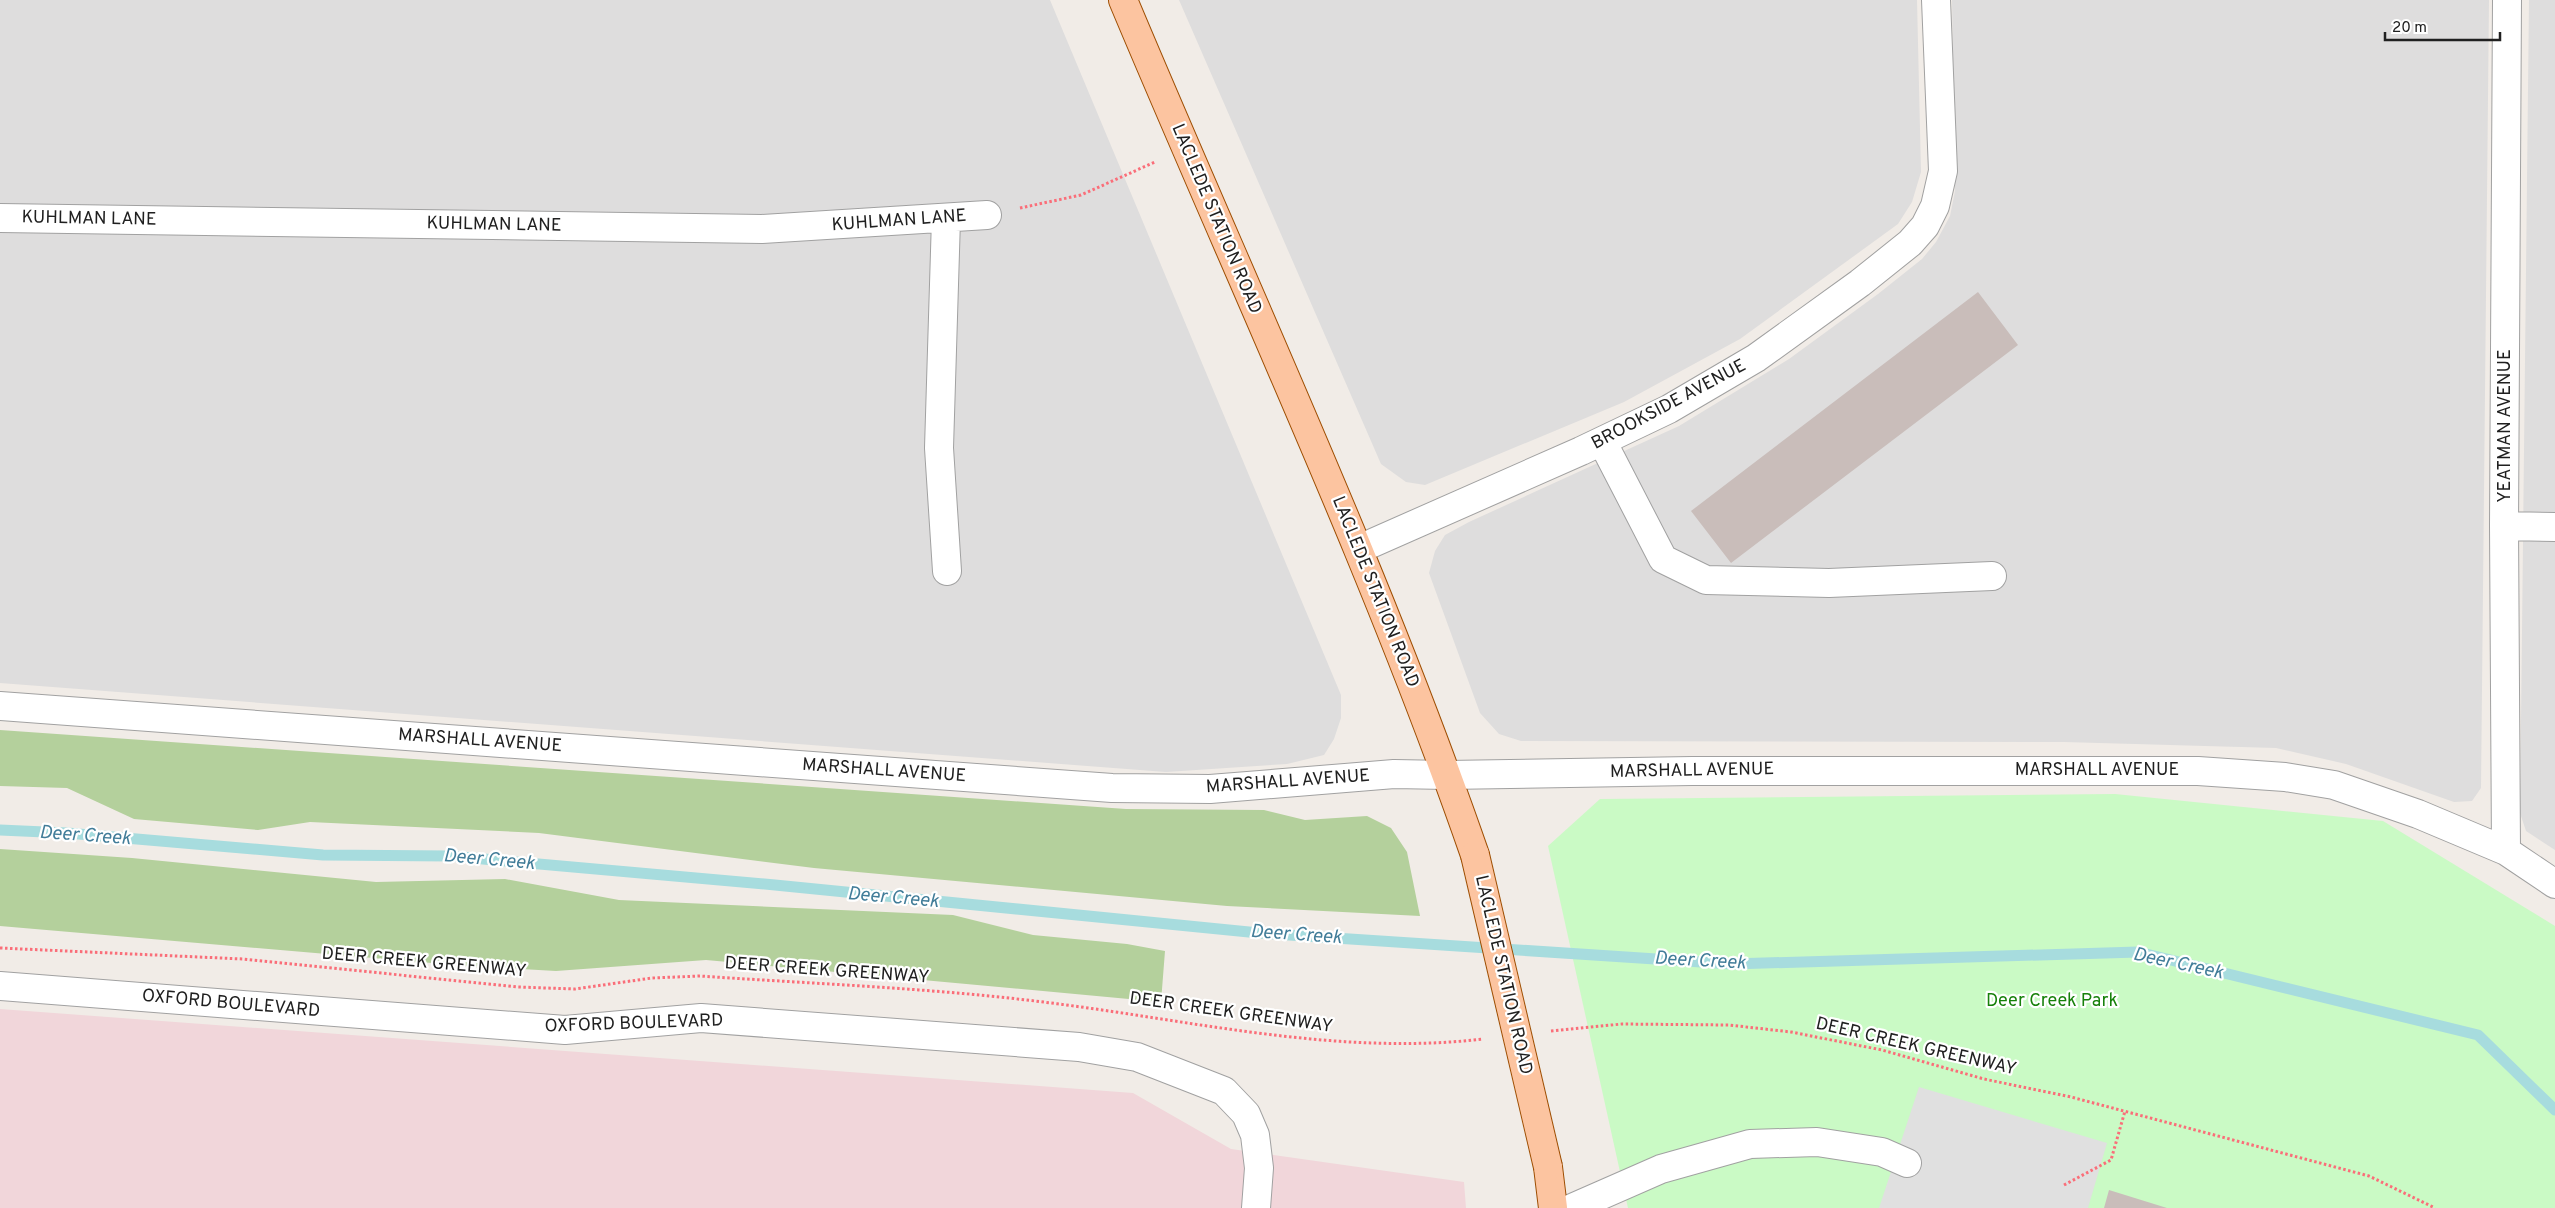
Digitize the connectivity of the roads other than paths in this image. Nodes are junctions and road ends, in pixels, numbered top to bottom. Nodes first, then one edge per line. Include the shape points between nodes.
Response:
1 (1123, 0) edge
2 (1936, 0) edge
3 (2507, 0) edge
4 (987, 214) road end
5 (0, 218) edge
6 (946, 219) junction
7 (1602, 441) junction
8 (2504, 526) junction
9 (2555, 527) edge
10 (1359, 550) junction
11 (946, 571) dead end
12 (1992, 576) dead end
13 (0, 706) edge
14 (1447, 775) junction
15 (2506, 851) junction
16 (2555, 884) edge
17 (0, 986) edge
18 (1906, 1163) dead end
19 (1256, 1208) edge
20 (1553, 1208) edge
21 (1572, 1208) edge

1 - 10 main road, LACLEDE STATION ROAD
2 - 7 street, BROOKSIDE AVENUE via 1943,171 1935,206 1925,226 1910,243 1860,284 1756,358 1669,409
3 - 8 street, YEATMAN AVENUE
4 - 6 street, KUHLMAN LANE
5 - 6 street, KUHLMAN LANE via 762,229
6 - 11 street via 939,448
7 - 10 street, BROOKSIDE AVENUE
7 - 12 street via 1663,559 1706,580 1829,583
8 - 9 street
8 - 15 street, YEATMAN AVENUE
10 - 14 main road, LACLEDE STATION ROAD
13 - 14 street, MARSHALL AVENUE via 1112,788 1210,789 1394,774
14 - 15 street, MARSHALL AVENUE via 1692,770 2093,770 2198,771 2285,777 2334,785 2418,814
14 - 20 main road, LACLEDE STATION ROAD, bridge via 1475,855 1548,1167
15 - 16 street, MARSHALL AVENUE
17 - 19 street, OXFORD BOULEVARD via 565,1030 701,1018 1079,1047 1137,1057 1224,1091 1246,1114 1255,1135 1259,1168
18 - 21 street via 1882,1152 1817,1142 1750,1144 1661,1169

